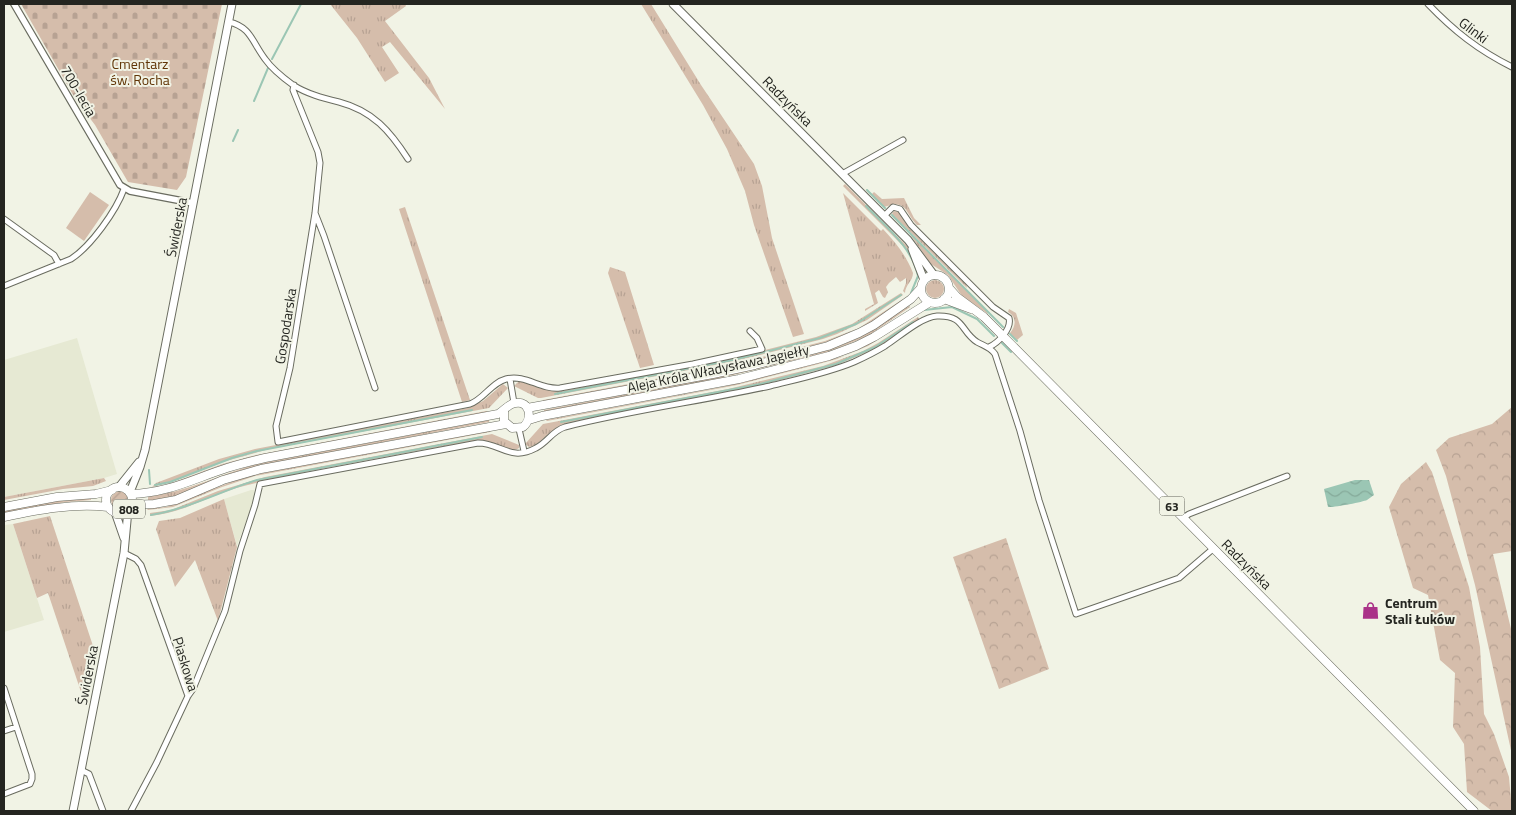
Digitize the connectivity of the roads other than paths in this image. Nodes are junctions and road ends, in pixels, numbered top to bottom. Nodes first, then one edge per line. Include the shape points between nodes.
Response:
1 (14, 4) edge
2 (232, 4) edge
3 (673, 4) edge
4 (1428, 4) edge
5 (229, 22) junction
6 (1512, 67) edge
7 (294, 85) junction
8 (903, 140) dead end
9 (408, 159) dead end
10 (842, 174) junction
11 (124, 189) junction
12 (193, 203) junction
13 (315, 213) junction
14 (884, 216) junction
15 (4, 219) edge
16 (908, 240) junction
17 (60, 264) junction
18 (934, 275) junction
19 (923, 284) junction
20 (4, 286) edge
21 (949, 288) junction
22 (944, 299) junction
23 (930, 302) junction
24 (975, 310) junction
25 (750, 331) dead end
26 (1003, 335) junction
27 (989, 347) junction
28 (510, 379) junction
29 (375, 388) dead end
30 (514, 403) junction
31 (527, 408) junction
32 (504, 411) junction
33 (529, 420) junction
34 (506, 424) junction
35 (519, 429) junction
36 (524, 451) junction
37 (143, 455) junction
38 (1287, 476) dead end
39 (116, 488) junction
40 (130, 493) junction
41 (4, 507) edge
42 (130, 508) junction
43 (111, 509) junction
44 (4, 517) edge
45 (1183, 518) junction
46 (125, 544) junction
47 (1214, 548) junction
48 (124, 553) junction
49 (4, 688) edge
50 (188, 696) junction
51 (16, 727) junction
52 (4, 731) edge
53 (81, 770) junction
54 (4, 794) edge
55 (73, 811) edge
56 (103, 811) edge
57 (131, 811) edge
58 (1474, 811) edge

1 - 11 street, 700-lecia
2 - 5 main road, Świderska / 808
3 - 10 main road, Radzyńska / 63
4 - 6 street, Glinki via 1465,39
5 - 7 street via 244,28 266,60
5 - 12 main road, Świderska / 808
7 - 9 street via 311,95 357,108 372,117 391,134
7 - 13 street, Gospodarska via 293,90 320,163
8 - 10 street
10 - 14 main road, Radzyńska / 63
11 - 12 street
11 - 17 street via 86,248
12 - 37 main road, Świderska / 808
13 - 28 street, Gospodarska via 290,368 276,426 278,442 470,404 497,384
13 - 29 street, Gospodarska
14 - 16 main road, Radzyńska / 63
14 - 26 street via 893,208 900,209 993,307 1009,318 1010,324
15 - 17 street via 54,255
16 - 18 main road, Radzyńska / 63
16 - 19 main road, Radzyńska / 63 via 921,268
17 - 20 street
18 - 19 main road
18 - 21 main road, 63 via 942,277
19 - 23 main road, 63 via 923,296
19 - 31 main road, Aleja Króla Władysława Jagiełły via 908,302 874,325 828,346 713,374
21 - 22 main road
21 - 24 main road, Radzyńska / 63
22 - 23 main road via 938,303
22 - 24 main road, Radzyńska / 63
23 - 33 main road, Aleja Króla Władysława Jagiełły via 874,337 829,356 739,379
24 - 26 main road, Radzyńska / 63
25 - 28 street via 762,349 560,388 546,388 525,379
26 - 27 street
26 - 45 main road, Radzyńska / 63
27 - 36 street via 976,342 955,320 932,317 874,352 836,368 725,396 565,427 552,433 535,449
27 - 47 street via 998,361 1076,614 1179,578
28 - 30 street
30 - 31 main road
30 - 32 main road
31 - 33 main road
32 - 34 main road
32 - 40 main road via 265,458 160,492
33 - 35 main road
34 - 35 main road
34 - 42 main road via 260,469 170,501
35 - 36 street
36 - 50 street via 512,453 478,443 260,484 225,611
37 - 39 main road, Świderska / 808 via 130,475
37 - 40 main road, Świderska / 808
38 - 45 street
39 - 40 main road, 808
39 - 41 main road via 96,494
39 - 43 main road, 808 via 107,498
40 - 42 main road, 808
42 - 43 main road, 808 via 122,513
42 - 46 main road, Świderska / 808
43 - 44 main road via 96,505 73,506
43 - 46 main road, Świderska / 808
45 - 47 main road, Radzyńska / 63
46 - 48 main road, Świderska / 808
47 - 58 main road, Radzyńska / 63
48 - 50 street, Piaskowa via 141,565
48 - 53 main road, Świderska / 808
49 - 51 street
50 - 57 street, Piaskowa
51 - 52 street
51 - 54 street via 32,779 30,784
53 - 55 main road, Świderska / 808
53 - 56 street via 89,774

